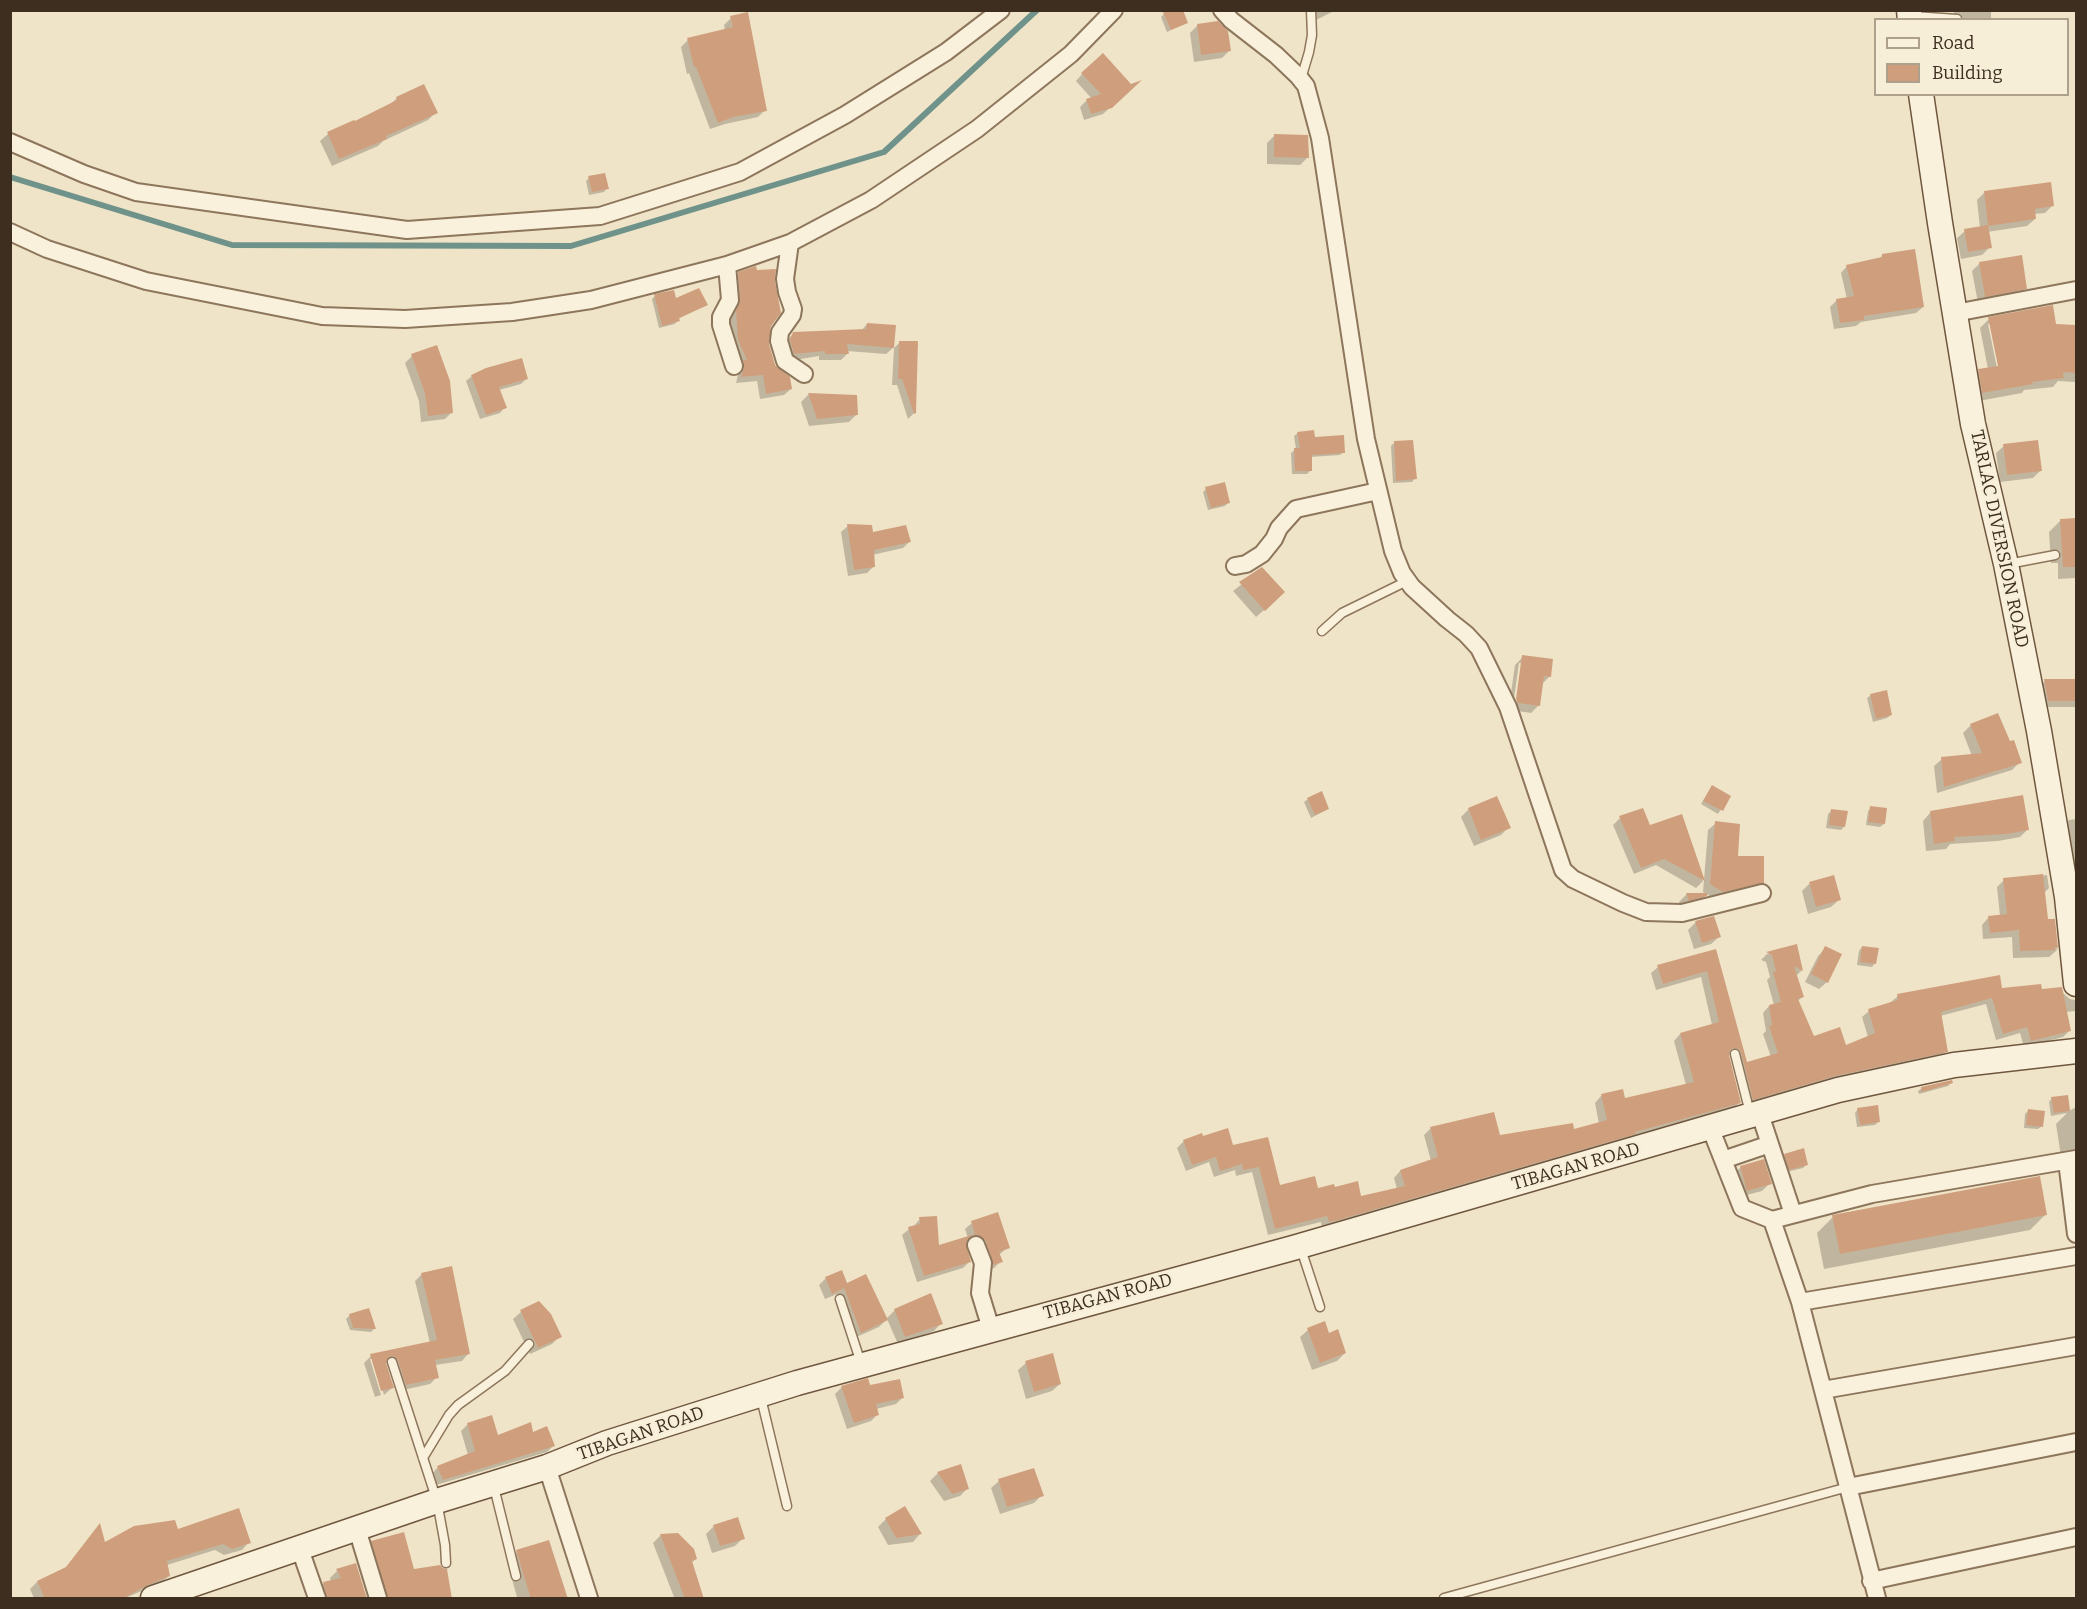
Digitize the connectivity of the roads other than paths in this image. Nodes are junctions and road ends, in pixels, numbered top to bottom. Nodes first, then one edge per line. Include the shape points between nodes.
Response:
1 (1001, 10) edge
2 (1114, 10) edge
3 (1222, 10) edge
4 (1311, 10) edge
5 (1910, 15) edge
6 (1945, 18) edge
7 (1301, 80) junction
8 (1921, 96) edge
9 (10, 142) edge
10 (10, 232) edge
11 (790, 243) junction
12 (727, 265) junction
13 (2076, 290) edge
14 (1955, 313) junction
15 (734, 366) dead end
16 (804, 374) dead end
17 (1378, 492) junction
18 (2055, 555) dead end
19 (2006, 564) junction
20 (1236, 566) dead end
21 (1407, 581) junction
22 (1322, 631) dead end
23 (1762, 893) dead end
24 (2073, 919) edge
25 (2076, 984) edge
26 (2076, 1050) edge
27 (1735, 1054) dead end
28 (1755, 1113) junction
29 (1710, 1127) junction
30 (1770, 1144) junction
31 (1723, 1160) junction
32 (2072, 1160) edge
33 (1793, 1214) junction
34 (1772, 1220) junction
35 (2076, 1234) edge
36 (976, 1245) dead end
37 (1300, 1246) junction
38 (2076, 1256) edge
39 (840, 1299) dead end
40 (1800, 1302) junction
41 (1320, 1307) dead end
42 (991, 1329) junction
43 (529, 1344) dead end
44 (2076, 1346) edge
45 (392, 1362) dead end
46 (862, 1366) junction
47 (1823, 1390) junction
48 (760, 1394) junction
49 (2076, 1442) edge
50 (423, 1458) junction
51 (547, 1467) junction
52 (493, 1483) junction
53 (1848, 1487) junction
54 (437, 1501) junction
55 (787, 1506) dead end
56 (357, 1529) junction
57 (2076, 1537) edge
58 (300, 1549) junction
59 (446, 1563) dead end
60 (516, 1576) dead end
61 (1871, 1581) junction
62 (154, 1598) edge
63 (317, 1599) edge
64 (378, 1599) edge
65 (589, 1599) edge
66 (1444, 1599) edge
67 (1877, 1599) edge

1 - 9 street via 946,52 845,115 740,172 600,216 407,230 136,192
2 - 11 street via 1071,54 978,129 871,200
3 - 7 street
4 - 7 lane via 1312,35
5 - 6 lane
7 - 17 street via 1320,138 1351,353
8 - 14 main road, TARLAC DIVERSION ROAD
10 - 12 street via 47,249 146,281 322,316 405,319 512,312 591,300
11 - 12 street
11 - 16 street via 785,279 793,309 779,341 785,361
12 - 15 street via 730,300 721,325
13 - 14 street
14 - 19 main road, TARLAC DIVERSION ROAD via 1973,424
17 - 20 street via 1296,509 1262,554
17 - 21 street via 1393,550
18 - 19 lane
19 - 24 main road, TARLAC DIVERSION ROAD
21 - 22 lane via 1342,613
21 - 23 street via 1479,648 1508,707 1557,857 1567,875 1646,912 1682,914
24 - 25 main road, TARLAC DIVERSION ROAD
26 - 28 main road, TIBAGAN ROAD via 1953,1065
27 - 28 lane
28 - 29 main road, TIBAGAN ROAD
28 - 30 street
29 - 31 street
29 - 37 main road, TIBAGAN ROAD
30 - 31 street
30 - 33 street
31 - 34 street via 1742,1209
32 - 33 street via 1872,1194
32 - 35 street
33 - 34 street
34 - 40 street
36 - 42 street via 983,1263 980,1293
37 - 41 lane
37 - 42 main road, TIBAGAN ROAD
38 - 40 street
39 - 46 lane
40 - 47 street
42 - 46 main road, TIBAGAN ROAD
43 - 50 lane via 505,1371 458,1405
44 - 47 street
45 - 50 lane
46 - 48 main road, TIBAGAN ROAD
47 - 53 street
48 - 51 main road, TIBAGAN ROAD via 607,1443
48 - 55 lane
49 - 53 street
50 - 54 lane
51 - 52 main road, TIBAGAN ROAD
51 - 65 street
52 - 54 main road, TIBAGAN ROAD
52 - 60 lane
53 - 61 street
53 - 66 lane
54 - 56 main road, TIBAGAN ROAD
54 - 59 lane
56 - 58 main road, TIBAGAN ROAD
56 - 64 street
57 - 61 street
58 - 62 main road, TIBAGAN ROAD
58 - 63 street
61 - 67 street

